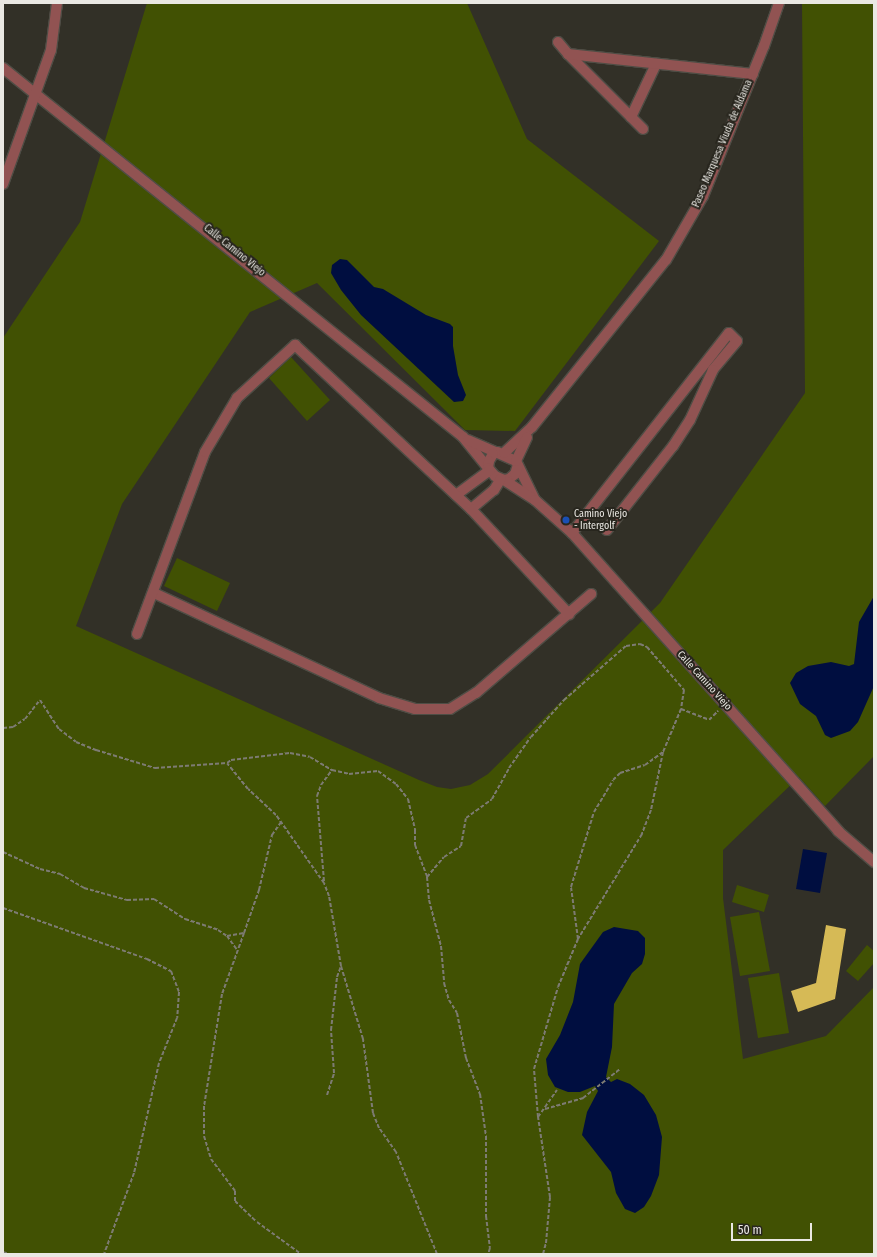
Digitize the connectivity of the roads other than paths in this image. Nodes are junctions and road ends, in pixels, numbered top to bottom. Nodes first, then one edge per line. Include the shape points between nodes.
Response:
1 (57, 3) edge
2 (779, 3) edge
3 (558, 42) dead end
4 (568, 54) junction
5 (656, 64) junction
6 (3, 68) edge
7 (753, 74) junction
8 (34, 93) junction
9 (631, 117) junction
10 (643, 129) dead end
11 (3, 184) edge
12 (532, 427) junction
13 (463, 437) junction
14 (501, 453) junction
15 (517, 463) junction
16 (489, 469) junction
17 (502, 479) junction
18 (456, 495) junction
19 (535, 500) junction
20 (471, 509) junction
21 (607, 530) dead end
22 (572, 533) junction
23 (154, 592) junction
24 (591, 594) dead end
25 (569, 614) junction
26 (137, 634) dead end
27 (874, 862) edge

1 - 8 street via 51,50
2 - 7 street, Paseo Marquesa Viuda de Aldama
3 - 4 street
4 - 5 street
4 - 9 street
5 - 7 street
5 - 9 street
6 - 8 street, Calle Camino Viejo
7 - 12 street, Paseo Marquesa Viuda de Aldama via 703,196 666,260
8 - 11 street
8 - 13 street, Calle Camino Viejo
9 - 10 street
12 - 14 street, Paseo Marquesa Viuda de Aldama
12 - 15 street, Paseo Marquesa Viuda de Aldama
13 - 14 street, Calle Camino Viejo
13 - 16 street, Calle Camino Viejo
14 - 15 street
14 - 16 street via 492,454
15 - 17 street via 514,476
15 - 19 street, Calle Camino Viejo
16 - 17 street
16 - 18 street
17 - 19 street, Calle Camino Viejo
17 - 20 street via 494,490
18 - 20 street
18 - 23 street via 296,345 237,398 205,452
19 - 22 street, Calle Camino Viejo
20 - 25 street
21 - 22 street via 686,426 713,370 737,341 729,333
22 - 27 street, Calle Camino Viejo via 838,831
23 - 25 street via 380,698 415,709 450,709 476,693
23 - 26 street
24 - 25 street

